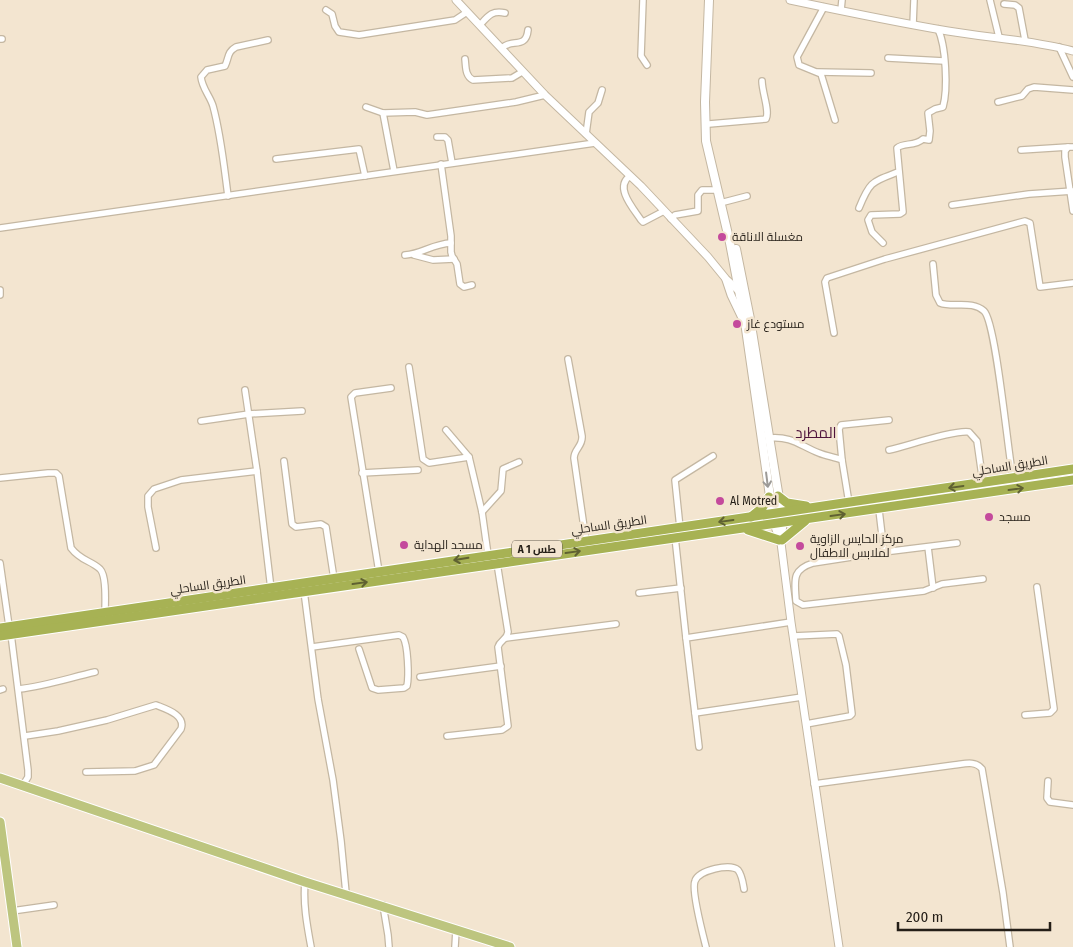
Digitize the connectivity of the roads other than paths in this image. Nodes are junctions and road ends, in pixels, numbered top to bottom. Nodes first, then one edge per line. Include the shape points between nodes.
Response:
1 (456, 0) edge
2 (643, 0) edge
3 (709, 0) edge
4 (714, 0) edge
5 (790, 0) edge
6 (842, 0) edge
7 (914, 0) edge
8 (990, 0) edge
9 (1004, 4) dead end
10 (824, 7) junction
11 (326, 10) dead end
12 (841, 10) junction
13 (467, 12) junction
14 (505, 13) dead end
15 (480, 25) junction
16 (913, 25) junction
17 (938, 29) junction
18 (528, 30) dead end
19 (999, 37) junction
20 (268, 40) dead end
21 (1025, 40) junction
22 (1059, 47) junction
23 (502, 48) junction
24 (1073, 51) edge
25 (888, 58) dead end
26 (465, 59) dead end
27 (944, 61) junction
28 (647, 66) dead end
29 (522, 72) junction
30 (818, 72) junction
31 (871, 73) dead end
32 (1073, 77) edge
33 (762, 81) dead end
34 (602, 90) dead end
35 (1073, 90) edge
36 (545, 95) junction
37 (706, 102) junction
38 (998, 102) dead end
39 (366, 108) dead end
40 (384, 113) junction
41 (835, 120) dead end
42 (709, 124) junction
43 (586, 134) junction
44 (437, 137) dead end
45 (595, 143) junction
46 (1070, 147) edge
47 (1021, 150) dead end
48 (276, 159) dead end
49 (452, 163) junction
50 (441, 164) junction
51 (394, 171) junction
52 (898, 172) junction
53 (365, 176) junction
54 (630, 176) junction
55 (716, 190) junction
56 (1072, 191) edge
57 (228, 196) junction
58 (747, 196) dead end
59 (724, 202) junction
60 (952, 205) dead end
61 (859, 208) dead end
62 (664, 211) junction
63 (1073, 212) edge
64 (671, 219) junction
65 (0, 228) edge
66 (451, 243) junction
67 (883, 243) dead end
68 (414, 255) junction
69 (405, 256) dead end
70 (454, 259) junction
71 (933, 264) dead end
72 (726, 279) junction
73 (1073, 283) edge
74 (472, 286) dead end
75 (0, 290) edge
76 (742, 294) junction
77 (0, 295) edge
78 (745, 322) junction
79 (834, 333) dead end
80 (568, 359) dead end
81 (409, 367) dead end
82 (391, 388) dead end
83 (245, 390) dead end
84 (302, 411) dead end
85 (249, 414) junction
86 (201, 420) dead end
87 (889, 420) dead end
88 (446, 430) dead end
89 (769, 438) junction
90 (889, 450) dead end
91 (713, 456) dead end
92 (469, 457) junction
93 (842, 460) junction
94 (284, 461) dead end
95 (519, 462) dead end
96 (257, 470) junction
97 (418, 470) dead end
98 (1073, 470) edge
99 (362, 473) junction
100 (0, 478) edge
101 (1013, 478) junction
102 (1073, 480) edge
103 (982, 483) junction
104 (774, 496) junction
105 (849, 503) junction
106 (816, 508) junction
107 (879, 510) junction
108 (482, 512) junction
109 (750, 518) junction
110 (777, 519) junction
111 (806, 520) junction
112 (680, 528) junction
113 (743, 529) junction
114 (675, 537) junction
115 (586, 541) junction
116 (781, 541) junction
117 (957, 543) dead end
118 (928, 547) junction
119 (156, 548) dead end
120 (884, 552) junction
121 (488, 555) junction
122 (0, 563) edge
123 (497, 563) junction
124 (379, 572) junction
125 (334, 579) junction
126 (983, 579) dead end
127 (1037, 587) dead end
128 (681, 588) junction
129 (933, 588) junction
130 (271, 589) junction
131 (304, 591) junction
132 (639, 594) dead end
133 (105, 613) junction
134 (791, 622) junction
135 (616, 624) dead end
136 (6, 630) edge
137 (0, 636) edge
138 (793, 636) junction
139 (506, 638) junction
140 (686, 638) junction
141 (312, 647) junction
142 (359, 649) dead end
143 (500, 666) junction
144 (95, 672) dead end
145 (420, 677) dead end
146 (19, 690) junction
147 (802, 697) junction
148 (696, 713) junction
149 (1025, 716) dead end
150 (806, 724) junction
151 (24, 736) junction
152 (447, 736) dead end
153 (699, 747) dead end
154 (86, 772) dead end
155 (0, 778) edge
156 (1048, 781) dead end
157 (814, 784) junction
158 (23, 785) junction
159 (1073, 805) edge
160 (0, 822) edge
161 (305, 882) junction
162 (744, 889) dead end
163 (346, 893) junction
164 (54, 905) dead end
165 (383, 905) junction
166 (12, 911) junction
167 (456, 930) junction
168 (17, 947) edge
169 (311, 947) edge
170 (389, 947) edge
171 (455, 947) edge
172 (510, 947) edge
173 (706, 947) edge
174 (839, 947) edge
175 (1010, 947) edge

1 - 13 street
2 - 28 street via 641,56
3 - 37 main road
4 - 37 main road
5 - 10 street
6 - 12 street
7 - 16 street
8 - 19 street
9 - 21 street via 1019,8
10 - 12 street
10 - 30 street via 796,57 799,65
11 - 13 street via 332,14 339,32 359,35 455,20
12 - 16 street
13 - 15 street
14 - 15 street via 492,13
15 - 23 street
16 - 17 street
17 - 19 street
17 - 27 street via 943,39
18 - 23 street via 525,40 505,44
19 - 21 street
20 - 57 street via 236,47 228,54 225,66 207,70 201,77 218,127
21 - 22 street
22 - 24 street
22 - 32 street
23 - 29 street
25 - 27 street
26 - 29 street via 467,74 473,80 512,78
27 - 52 street via 943,107 928,113 929,140 897,147
29 - 36 street
30 - 31 street
30 - 41 street via 823,78
33 - 42 street via 768,114 766,119
34 - 43 street via 598,103 589,112
35 - 38 street via 1034,87 1022,96
36 - 40 street via 427,115
36 - 43 street
37 - 42 main road
37 - 55 main road via 706,140
39 - 40 street
40 - 51 street
42 - 59 main road via 711,148
43 - 45 street
44 - 49 street via 448,140
45 - 49 street
45 - 54 street
46 - 47 street
46 - 56 street via 1065,156
48 - 53 street via 359,149
49 - 50 street
50 - 51 street
50 - 66 street
51 - 53 street
52 - 61 street via 875,180 867,188
52 - 67 street via 902,213 871,215 868,220 872,232
53 - 57 street
54 - 62 street
54 - 62 street via 623,185 625,194 641,220 643,222
55 - 64 street via 702,190 698,195 698,210 675,215
55 - 76 main road
56 - 60 street
56 - 63 street
57 - 65 street
58 - 59 street
59 - 76 main road via 738,256
62 - 64 street
64 - 72 street
66 - 68 street via 435,245
66 - 70 street
68 - 69 street
68 - 70 street via 433,260
70 - 74 street via 460,284
71 - 101 street via 936,295 940,303 969,305 983,310 988,317
72 - 76 street
72 - 78 street
73 - 79 street via 1040,286 1030,223 1025,221 827,278
75 - 77 street
76 - 78 main road
76 - 89 main road
78 -> 104 main road
80 - 115 street via 582,436 574,458
81 - 92 street via 423,459 429,463
82 - 99 street via 355,393 351,397
83 - 85 street
84 - 85 street
85 - 86 street
85 - 96 street
87 - 93 street via 841,425
88 - 92 street
89 - 93 street via 789,438 818,453
89 - 104 main road
90 - 103 street via 969,432 977,441
91 - 112 street via 675,480
92 - 108 street
93 - 105 street
94 - 125 street via 292,524 296,527 321,524 326,527
95 - 108 street via 503,469 501,491
96 - 119 street via 181,480 154,489 148,496 148,507
96 - 130 street
97 - 99 street
98 - 101 highway, الطريق الساحلي / A 1 طس
99 - 124 street
100 - 133 street via 48,473 59,476 71,548 78,557 104,574
101 - 103 highway, الطريق الساحلي / A 1 طس
107 -> 102 highway, الطريق الساحلي / A 1 طس
103 -> 105 highway, الطريق الساحلي / A 1 طس
104 - 106 highway via 786,503
104 - 109 highway
104 - 110 main road
105 - 106 highway, الطريق الساحلي / A 1 طس
106 - 110 highway, الطريق الساحلي / A 1 طس
111 -> 107 highway, الطريق الساحلي / A 1 طس
107 - 120 street
108 - 121 street
109 - 110 highway, الطريق الساحلي / A 1 طس
109 -> 112 highway, الطريق الساحلي / A 1 طس
110 - 111 highway, الطريق الساحلي / A 1 طس
110 - 113 highway, الطريق الساحلي / A 1 طس
110 - 116 street
111 - 116 highway
112 - 115 highway, الطريق الساحلي / A 1 طس
113 - 114 highway, الطريق الساحلي / A 1 طس
113 - 116 highway
123 -> 114 highway, الطريق الساحلي / A 1 طس
114 - 128 street
115 - 121 highway, الطريق الساحلي / A 1 طس
116 - 134 street
117 - 118 street
118 - 120 street
118 - 129 street
120 - 129 street via 804,566 797,572 796,601 803,605
121 -> 124 highway, الطريق الساحلي / A 1 طس
122 - 136 street
131 -> 123 highway, الطريق الساحلي / A 1 طس
123 - 139 street via 508,632
124 - 125 highway, الطريق الساحلي / A 1 طس
125 - 130 highway, الطريق الساحلي / A 1 طس
126 - 129 street
127 - 149 street via 1054,709 1052,713
128 - 132 street
128 - 140 street
130 - 133 highway, الطريق الساحلي / A 1 طس
131 - 136 highway, الطريق الساحلي / A 1 طس
131 - 141 street
133 - 136 highway, الطريق الساحلي / A 1 طس
134 - 138 street
134 - 140 street
135 - 139 street
136 - 137 highway, الطريق الساحلي / A 1 طس
136 - 146 street
138 - 147 street
138 - 150 street via 837,634 847,672 852,714
139 - 143 street via 499,644
140 - 148 street
141 - 142 street via 399,635 406,645 406,686 372,688
141 - 163 street via 333,780
143 - 145 street
143 - 152 street via 507,728
144 - 146 street
146 - 151 street
147 - 148 street
147 - 150 street
148 - 153 street
150 - 157 street
151 - 154 street via 107,720 156,705 181,719 181,729 154,765 135,771
151 - 158 street via 28,773
155 - 158 main road
156 - 159 street via 1047,798 1050,802
157 - 174 street
157 - 175 street via 978,764 982,768
158 - 161 main road
160 - 166 main road
161 - 163 main road
161 - 169 street via 304,911
162 - 173 street via 739,872 730,867 706,871 695,881
163 - 165 main road
164 - 166 street
165 - 167 main road
165 - 170 street
166 - 168 main road
167 - 171 street
167 - 172 main road

